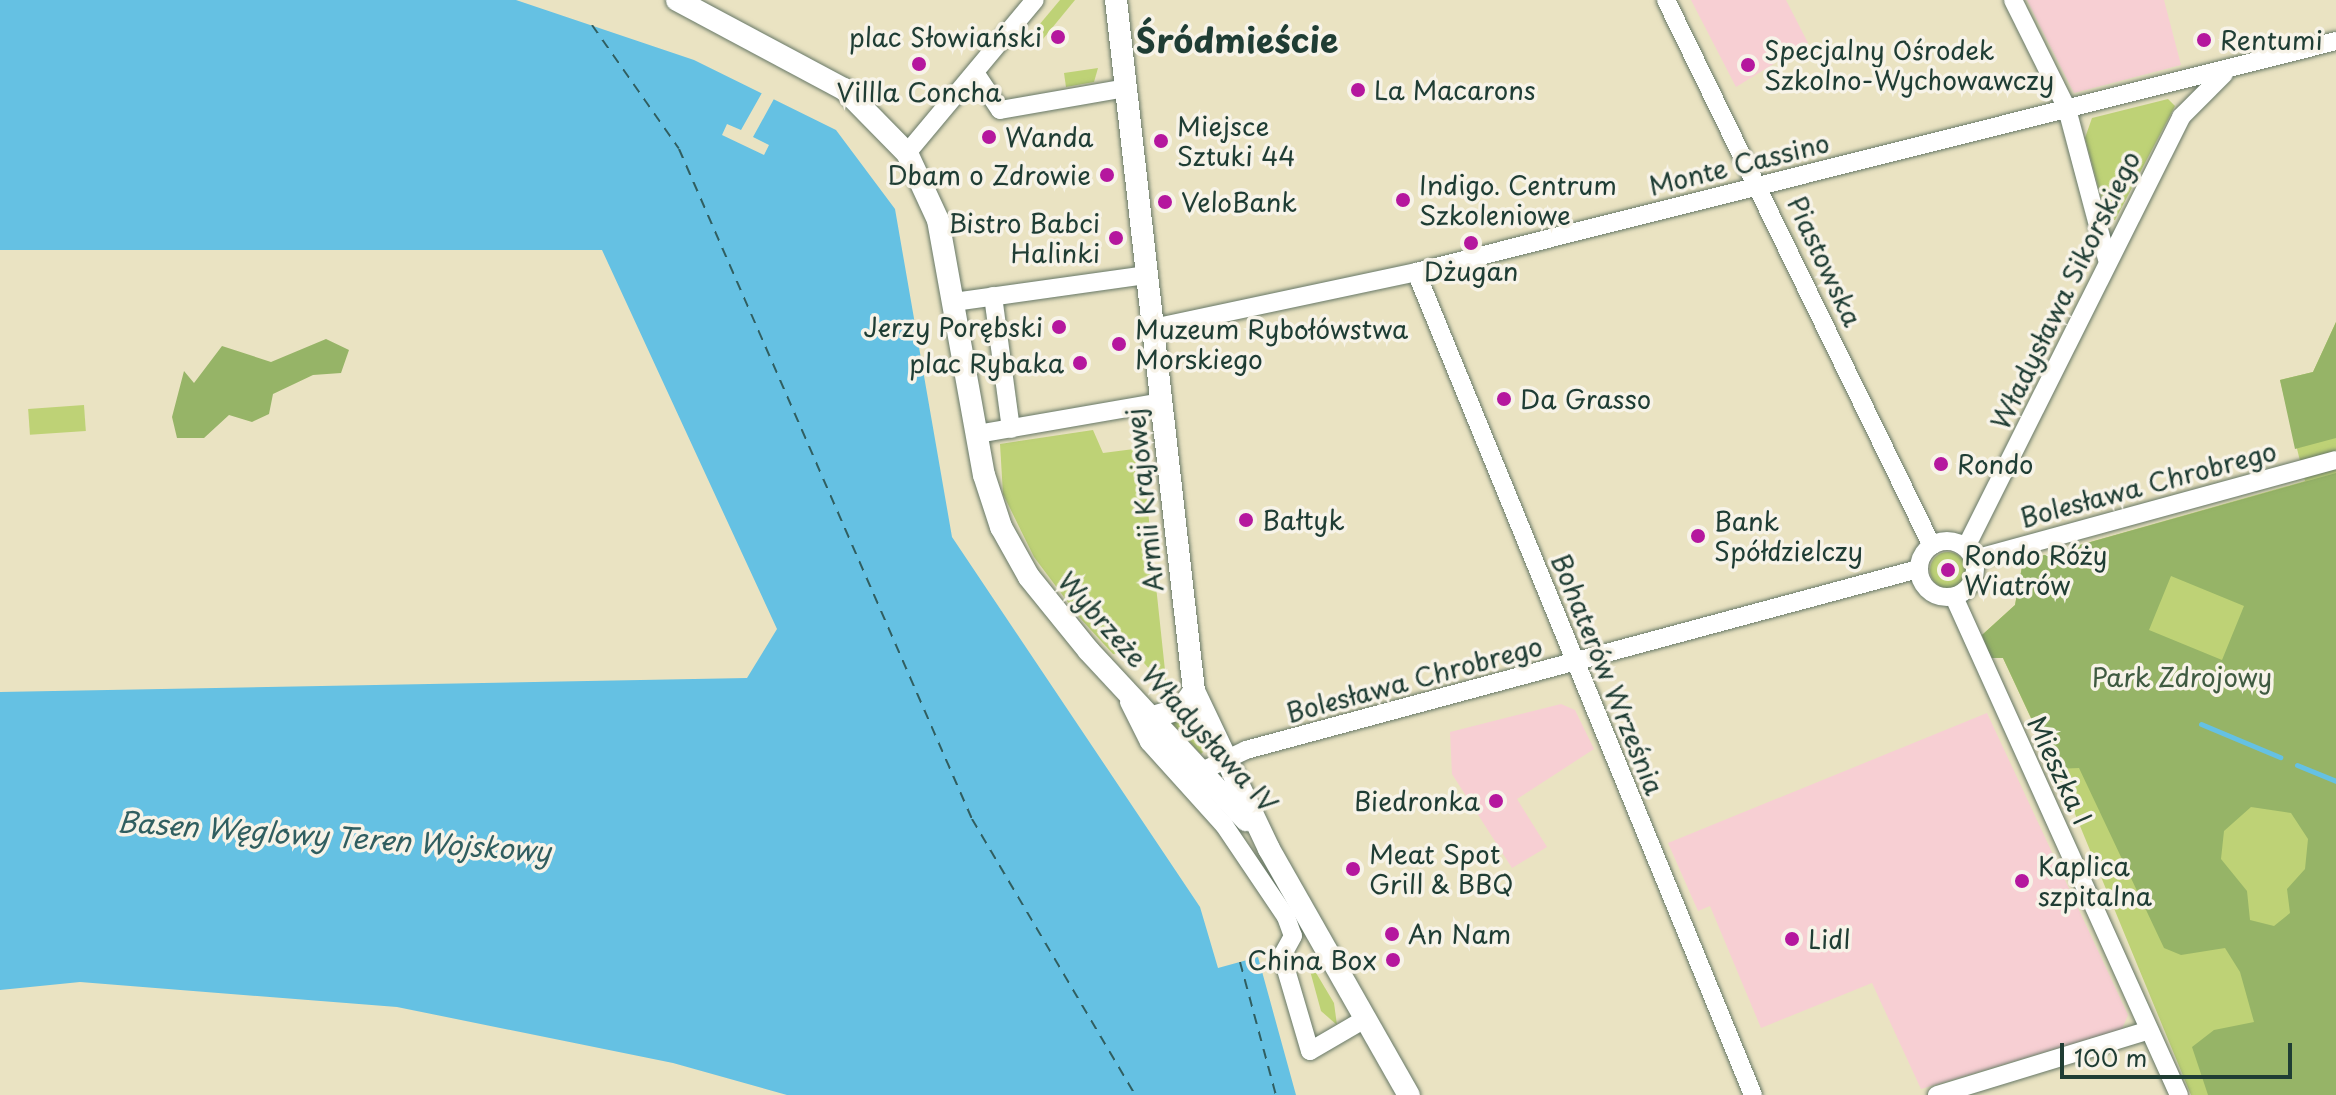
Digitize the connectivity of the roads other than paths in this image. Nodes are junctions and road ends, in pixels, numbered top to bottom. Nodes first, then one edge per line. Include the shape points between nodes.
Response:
1 (677, 0) edge
2 (1035, 0) edge
3 (1116, 0) edge
4 (1666, 0) edge
5 (2013, 0) edge
6 (721, 9) edge
7 (2336, 41) edge
8 (2229, 70) junction
9 (976, 74) junction
10 (1126, 88) junction
11 (2067, 109) junction
12 (907, 153) junction
13 (1760, 185) junction
14 (2107, 259) junction
15 (1416, 272) junction
16 (1147, 275) junction
17 (993, 296) junction
18 (954, 302) junction
19 (1153, 328) junction
20 (1162, 402) junction
21 (1011, 429) junction
22 (977, 434) junction
23 (2336, 460) edge
24 (1932, 546) junction
25 (1970, 553) junction
26 (1918, 569) junction
27 (1954, 597) junction
28 (1575, 662) junction
29 (1120, 686) junction
30 (1194, 691) junction
31 (1153, 717) junction
32 (1212, 764) junction
33 (1365, 1019) junction
34 (2149, 1030) junction
35 (1409, 1095) edge
36 (1753, 1095) edge
37 (1937, 1095) edge
38 (2179, 1095) edge

1 - 6 street, Wybrzeże Władysława IV
2 - 9 street
3 - 10 street
4 - 13 street, Piastowska
5 - 11 street
6 - 12 street, Wybrzeże Władysława IV via 844,89
7 - 8 street, Monte Cassino
8 - 11 street, Monte Cassino
8 - 14 street, Władysława Sikorskiego via 2181,117
9 - 10 street via 1000,110
9 - 12 street
10 - 16 street, Armii Krajowej
11 - 13 street, Monte Cassino
11 - 14 street
12 - 18 street, Wybrzeże Władysława IV via 938,220
13 - 15 street, Monte Cassino
13 - 24 street, Piastowska
14 - 25 street, Władysława Sikorskiego
15 - 19 street, Monte Cassino
15 - 28 street, Bohaterów Września
16 - 17 street
16 - 19 street, Armii Krajowej
17 - 18 street
17 - 21 street
18 - 22 street, Wybrzeże Władysława IV
19 - 20 street, Armii Krajowej
20 - 21 street
20 - 30 street, Armii Krajowej
21 - 22 street
22 - 29 street, Wybrzeże Władysława IV via 990,502 1015,553
23 - 25 street, Bolesława Chrobrego
24 - 25 street
24 - 26 street
25 - 27 street via 1972,584
26 - 27 street via 1928,590
26 - 28 street, Bolesława Chrobrego
27 - 34 street, Mieszka I
28 - 32 street, Bolesława Chrobrego
28 - 36 street, Bohaterów Września
29 - 31 street, Wybrzeże Władysława IV
29 - 33 street via 1149,742 1224,825 1286,917 1293,936 1282,956 1318,1047
30 - 31 street via 1182,708
30 - 32 street, Armii Krajowej
31 - 32 street, Wybrzeże Władysława IV
32 - 33 street, Wybrzeże Władysława IV via 1269,849
33 - 35 street, Wybrzeże Władysława IV
34 - 37 street
34 - 38 street, Mieszka I

